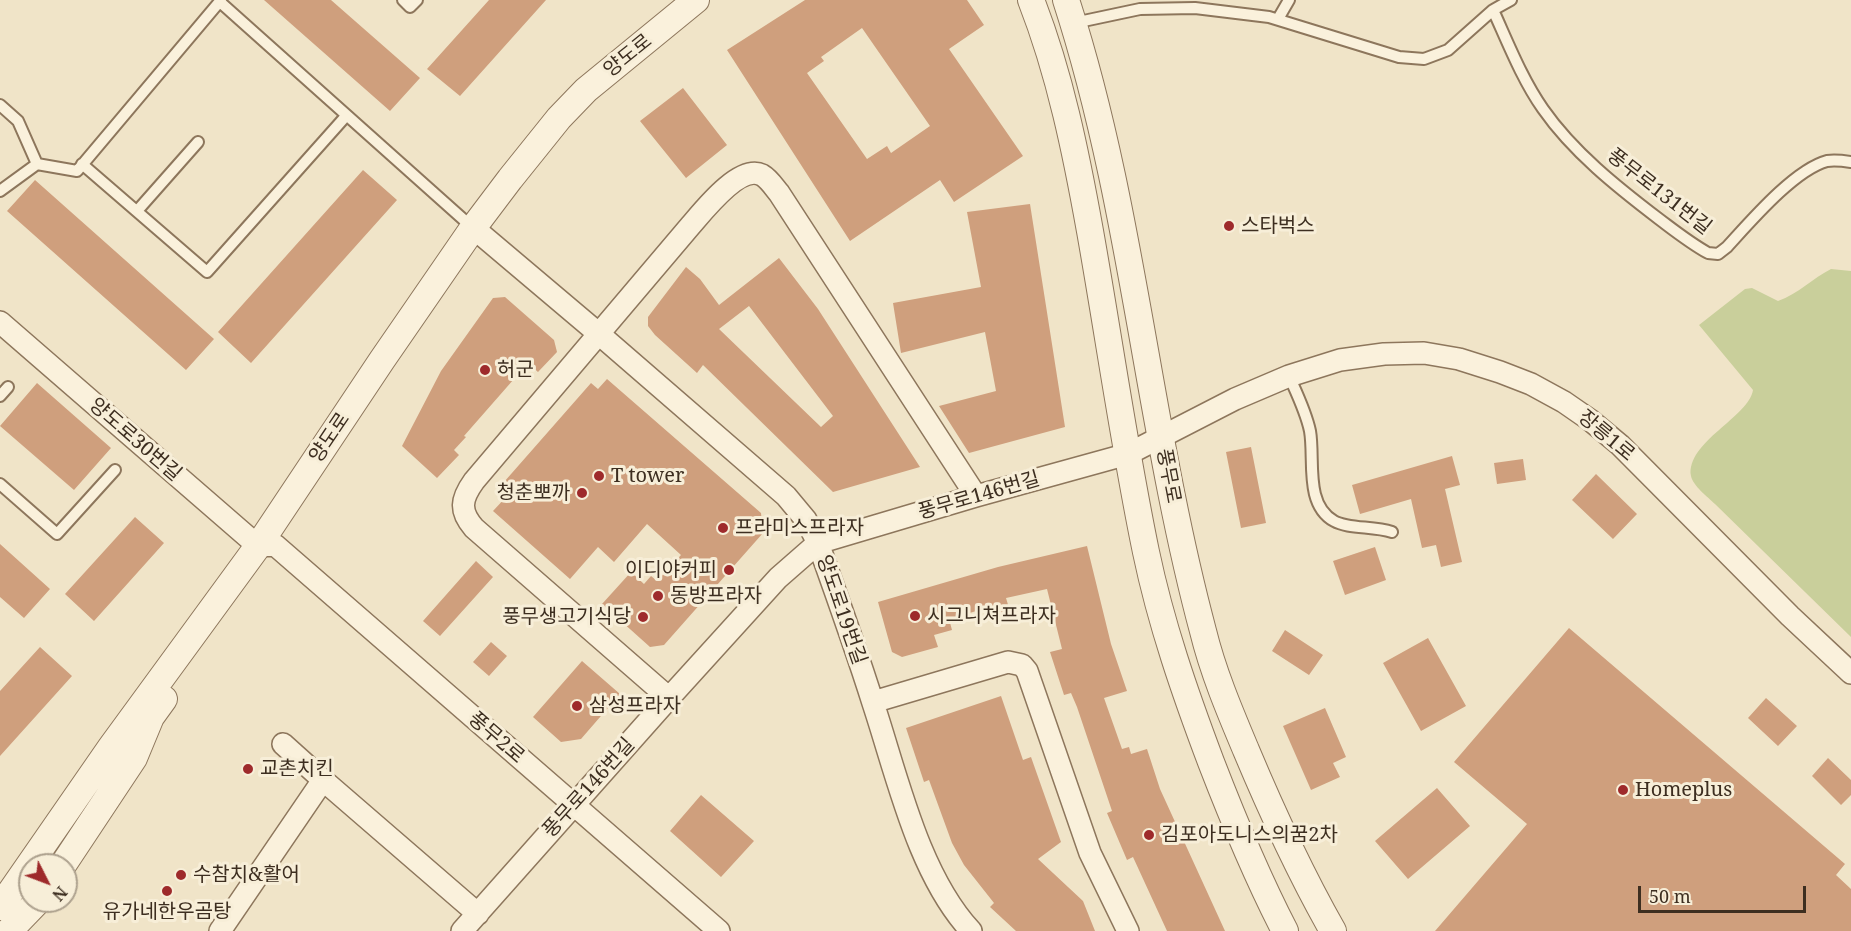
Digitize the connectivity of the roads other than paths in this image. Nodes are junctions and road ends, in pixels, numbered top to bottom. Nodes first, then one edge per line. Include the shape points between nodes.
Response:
1 (403, 0) edge
2 (417, 0) edge
3 (696, 0) edge
4 (717, 0) edge
5 (1031, 0) edge
6 (1289, 0) edge
7 (1511, 0) edge
8 (220, 1) edge
9 (1493, 10) junction
10 (1070, 12) edge
11 (1278, 19) junction
12 (0, 105) edge
13 (346, 116) junction
14 (198, 142) dead end
15 (1851, 162) edge
16 (37, 164) junction
17 (82, 164) junction
18 (0, 191) edge
19 (137, 211) junction
20 (478, 232) junction
21 (0, 322) edge
22 (599, 334) junction
23 (1289, 376) junction
24 (9, 387) dead end
25 (0, 396) edge
26 (1160, 436) junction
27 (1128, 454) junction
28 (115, 470) dead end
29 (0, 484) edge
30 (976, 496) junction
31 (1392, 532) dead end
32 (818, 543) junction
33 (266, 545) junction
34 (1851, 674) edge
35 (669, 698) junction
36 (873, 702) junction
37 (283, 744) dead end
38 (323, 780) junction
39 (573, 805) junction
40 (71, 853) edge
41 (0, 907) edge
42 (26, 913) edge
43 (478, 914) junction
44 (9, 931) edge
45 (220, 931) edge
46 (462, 931) edge
47 (719, 931) edge
48 (971, 931) edge
49 (1128, 931) edge
50 (1285, 931) edge
51 (1333, 931) edge

1 - 2 lane via 410,7
3 - 20 street, 양도로 via 586,90 559,118
4 - 20 street, 양도로 via 593,100
5 - 27 street, 풍무로 via 1062,96 1079,172
6 - 11 lane
7 - 9 lane
8 - 13 lane
8 - 17 lane
9 - 11 lane via 1448,50 1424,59 1400,57
9 - 15 lane, 풍무로131번길 via 1531,91 1564,136 1646,209 1708,253 1718,254 1727,247 1784,189 1818,165 1830,160
10 - 11 lane via 1195,8
10 - 26 street, 풍무로 via 1100,114
12 - 16 lane via 18,122
13 - 19 lane via 207,272
13 - 20 lane
14 - 19 lane
16 - 17 lane via 76,171
16 - 18 lane
17 - 19 lane
20 - 22 street, 양도로19번길
20 - 33 street, 양도로
21 - 33 street, 양도로30번길
22 - 30 street via 716,198 747,174 763,176 778,193
22 - 32 street, 양도로19번길 via 786,496 806,520
22 - 35 street via 474,481 464,510 474,528
23 - 26 street, 장릉1로
23 - 31 lane via 1305,412 1314,488 1323,512 1343,525
23 - 34 street, 장릉1로 via 1340,360 1424,353 1459,359 1531,384 1564,402 1620,445
24 - 25 lane
26 - 27 street, 장릉1로
26 - 51 street, 풍무로 via 1203,633 1229,710 1276,820
27 - 30 street, 풍무로146번길
27 - 50 street, 풍무로 via 1146,552 1188,701 1232,816
28 - 29 lane via 57,534
30 - 32 street, 풍무로146번길
32 - 35 street, 풍무로146번길 via 778,578
32 - 36 street, 양도로19번길
33 - 39 street, 풍무2로
33 - 40 street, 양도로 via 152,717 134,758
33 - 41 street, 양도로 via 111,747
35 - 39 street, 풍무로146번길
36 - 48 street, 양도로19번길 via 924,852 953,909
36 - 49 street via 1008,662 1022,665 1027,670 1089,853
37 - 38 street
38 - 43 street
38 - 45 street
39 - 43 street, 풍무로146번길
39 - 47 street, 풍무2로
42 - 44 street
43 - 46 street, 풍무로146번길

